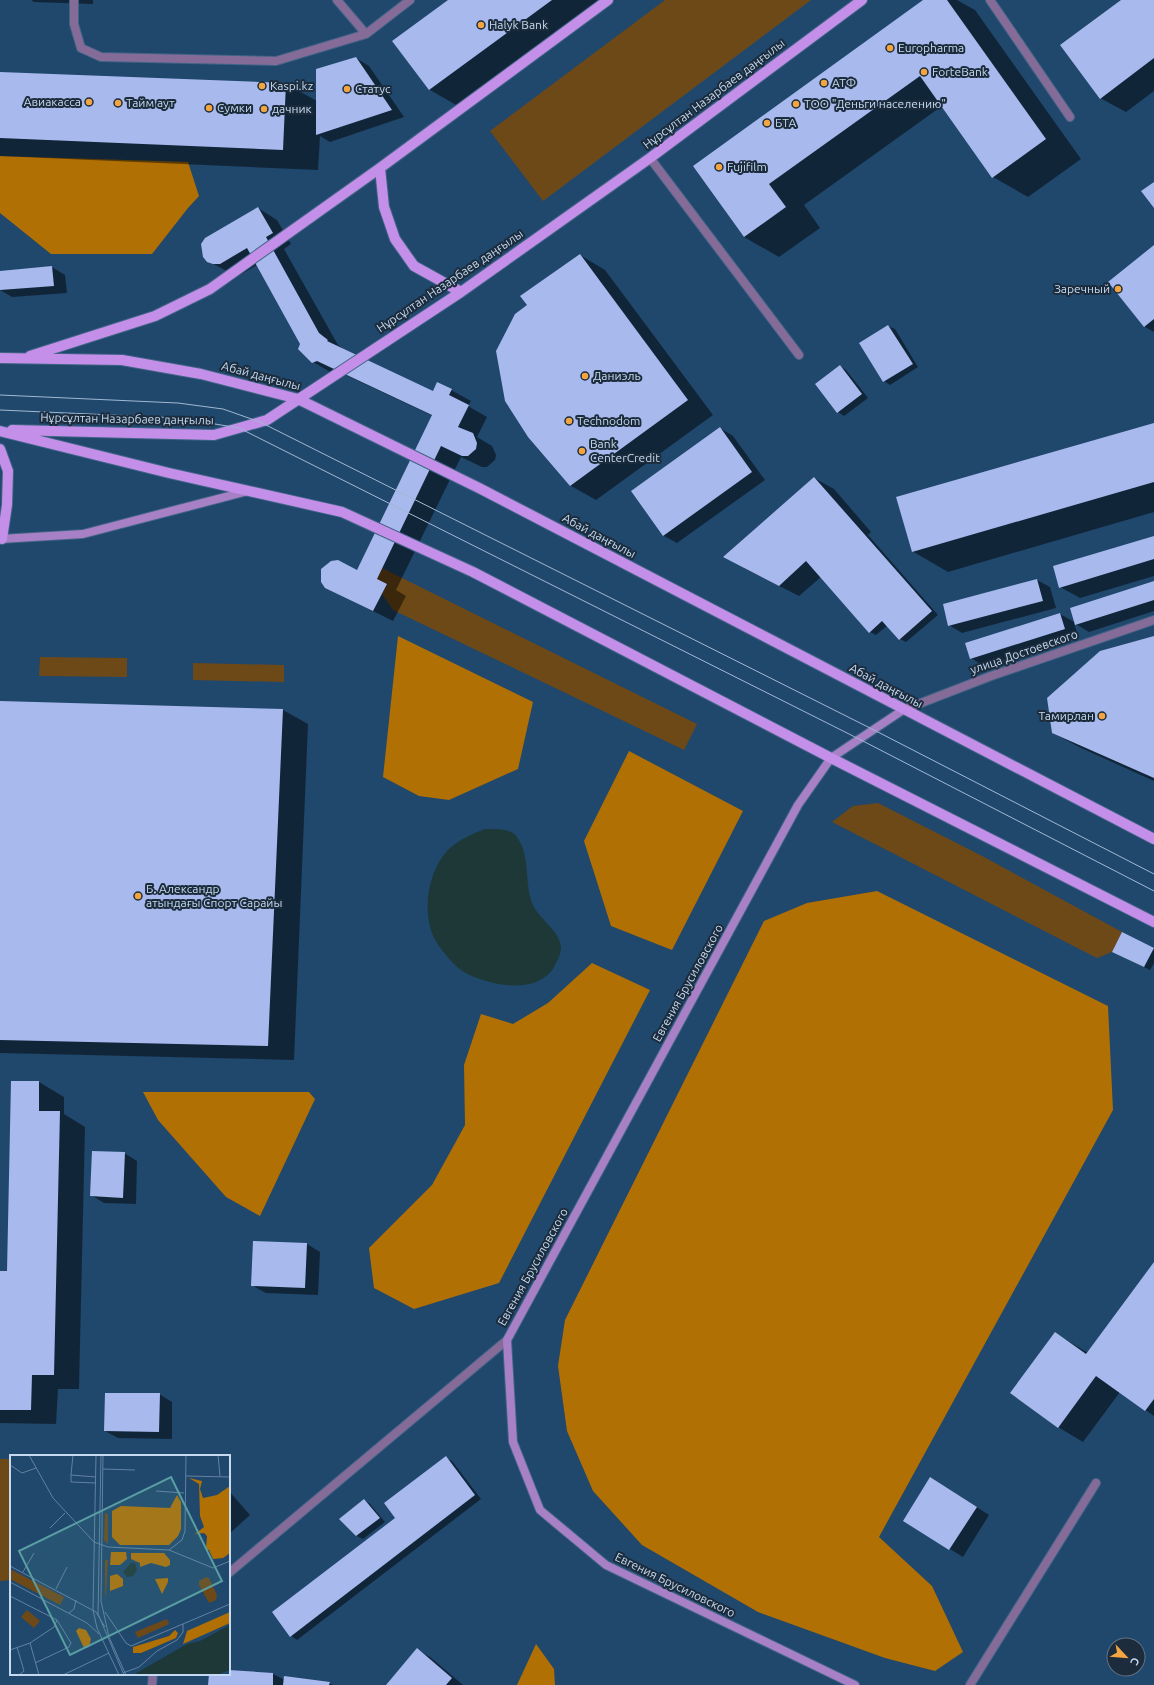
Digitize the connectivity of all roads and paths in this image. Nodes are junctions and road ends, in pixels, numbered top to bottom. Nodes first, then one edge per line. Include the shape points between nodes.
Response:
1 (74, 0) edge
2 (337, 0) edge
3 (410, 0) edge
4 (608, 0) edge
5 (862, 0) edge
6 (990, 0) edge
7 (366, 34) junction
8 (1070, 117) dead end
9 (650, 158) junction
10 (380, 168) junction
11 (460, 292) junction
12 (799, 355) dead end
13 (0, 358) edge
14 (23, 358) junction
15 (298, 399) junction
16 (0, 431) edge
17 (0, 449) edge
18 (251, 491) junction
19 (1, 539) edge
20 (1154, 620) edge
21 (903, 710) junction
22 (831, 758) junction
23 (1154, 839) edge
24 (1154, 922) edge
25 (507, 1340) junction
26 (1096, 1483) dead end
27 (230, 1572) edge
28 (153, 1675) edge
29 (152, 1685) edge
30 (855, 1685) edge
31 (970, 1685) edge

1 - 7 lane via 74,24 81,48 101,57 276,61
2 - 7 lane
3 - 7 lane
4 - 10 main road
5 - 9 main road, Нұрсұлтан Назарбаев даңғылы
6 - 8 lane
9 - 11 main road, Нұрсұлтан Назарбаев даңғылы
9 - 12 lane
10 - 11 main road via 384,207 395,239 414,266
10 - 14 main road via 210,289 155,316
11 - 15 main road, Нұрсұлтан Назарбаев даңғылы
13 - 14 main road, Абай даңғылы
14 - 15 main road, Абай даңғылы via 122,360 202,374
15 - 16 main road, Нұрсұлтан Назарбаев даңғылы via 267,420 214,435
15 - 21 main road, Абай даңғылы via 481,489
16 - 18 main road
17 - 19 main road via 8,471 7,505
18 - 19 street via 83,534
18 - 22 main road via 342,512 473,572
20 - 21 lane, улица Достоевского via 991,676
21 - 22 street
21 - 23 main road, Абай даңғылы
22 - 24 main road
22 - 25 street, Евгения Брусиловского via 798,805
25 - 27 lane
25 - 30 street, Евгения Брусиловского via 513,1442 540,1510 606,1565
26 - 31 lane
28 - 29 lane

